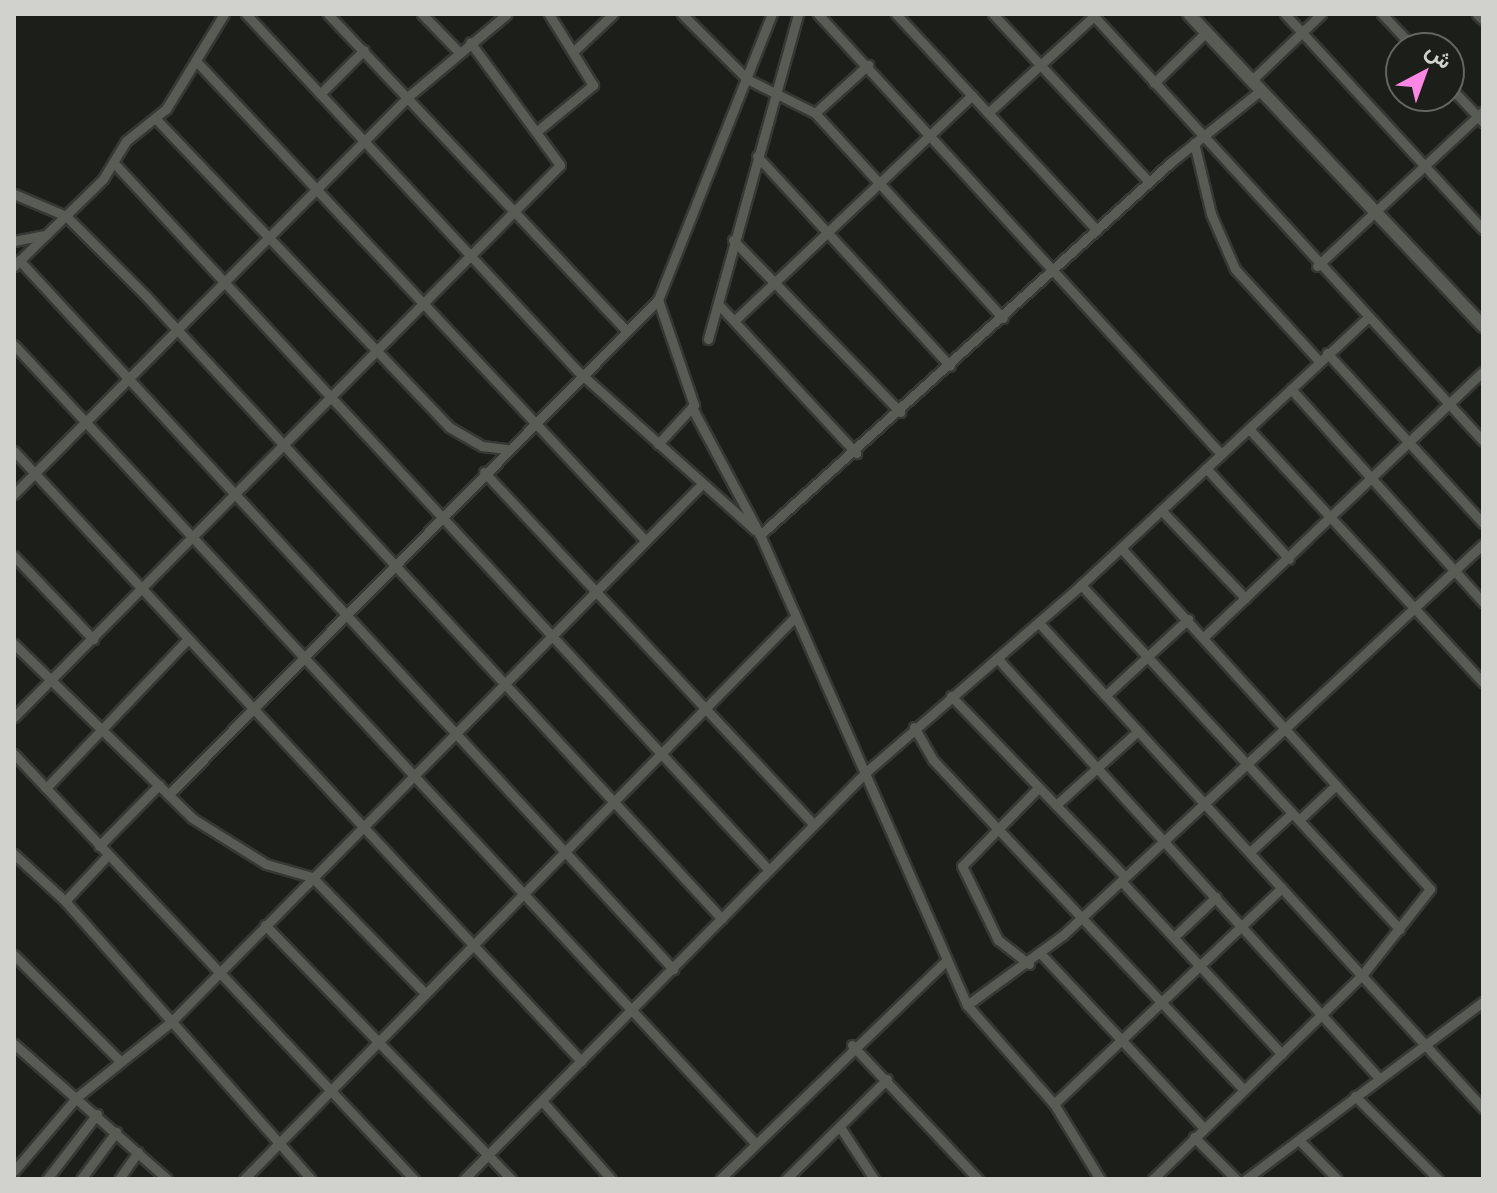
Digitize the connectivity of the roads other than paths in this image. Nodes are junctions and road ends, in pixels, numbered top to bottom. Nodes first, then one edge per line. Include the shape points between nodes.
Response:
1 (224, 14) edge
2 (246, 14) edge
3 (328, 14) edge
4 (422, 14) edge
5 (507, 14) edge
6 (549, 14) edge
7 (613, 14) edge
8 (682, 14) edge
9 (772, 14) edge
10 (798, 14) edge
11 (818, 14) edge
12 (896, 14) edge
13 (993, 14) edge
14 (1189, 14) edge
15 (1285, 14) edge
16 (1321, 14) edge
17 (1382, 14) edge
18 (1477, 14) edge
19 (1093, 15) edge
20 (1483, 20) edge
21 (1206, 32) junction
22 (1302, 32) junction
23 (1399, 32) edge
24 (470, 42) junction
25 (364, 50) junction
26 (575, 50) junction
27 (459, 52) junction
28 (197, 62) junction
29 (868, 65) junction
30 (1040, 65) junction
31 (747, 79) junction
32 (1251, 81) junction
33 (1154, 83) junction
34 (773, 89) junction
35 (1260, 91) junction
36 (320, 94) junction
37 (410, 95) junction
38 (972, 95) junction
39 (1465, 102) edge
40 (815, 113) junction
41 (988, 113) junction
42 (1481, 117) edge
43 (156, 119) junction
44 (930, 131) junction
45 (536, 132) junction
46 (1198, 140) junction
47 (363, 141) junction
48 (757, 156) junction
49 (114, 163) junction
50 (1425, 165) junction
51 (877, 181) junction
52 (1149, 182) junction
53 (317, 186) junction
54 (14, 194) edge
55 (516, 209) junction
56 (1371, 212) junction
57 (66, 216) junction
58 (1483, 229) edge
59 (1097, 230) junction
60 (827, 231) junction
61 (47, 235) junction
62 (268, 235) junction
63 (733, 240) junction
64 (14, 241) edge
65 (470, 254) junction
66 (17, 263) edge
67 (1317, 266) junction
68 (1053, 271) junction
69 (225, 281) junction
70 (774, 282) junction
71 (658, 300) junction
72 (421, 302) junction
73 (719, 305) junction
74 (1003, 318) junction
75 (1367, 318) junction
76 (734, 321) junction
77 (1483, 326) edge
78 (626, 330) junction
79 (179, 332) junction
80 (1483, 337) edge
81 (708, 339) dead end
82 (14, 345) edge
83 (374, 351) junction
84 (1327, 353) junction
85 (1319, 361) junction
86 (950, 366) junction
87 (1483, 371) edge
88 (580, 373) junction
89 (131, 377) junction
90 (1291, 389) junction
91 (329, 398) junction
92 (1451, 406) junction
93 (692, 408) junction
94 (900, 412) junction
95 (533, 421) junction
96 (83, 423) junction
97 (1249, 429) junction
98 (1483, 441) edge
99 (658, 444) junction
100 (1411, 444) junction
101 (285, 445) junction
102 (506, 449) junction
103 (14, 451) edge
104 (856, 453) junction
105 (1221, 454) junction
106 (1206, 468) junction
107 (35, 472) junction
108 (484, 472) junction
109 (1372, 482) junction
110 (701, 485) junction
111 (14, 494) edge
112 (236, 495) junction
113 (1161, 510) junction
114 (442, 515) junction
115 (1332, 519) junction
116 (1483, 523) edge
117 (760, 535) junction
118 (644, 539) junction
119 (190, 542) junction
120 (1483, 544) edge
121 (1121, 548) junction
122 (14, 556) edge
123 (1289, 559) junction
124 (392, 564) junction
125 (1454, 571) junction
126 (1081, 585) junction
127 (142, 586) junction
128 (596, 590) junction
129 (1245, 598) junction
130 (1483, 602) edge
131 (1412, 609) junction
132 (344, 613) junction
133 (796, 616) junction
134 (1188, 619) junction
135 (1039, 623) junction
136 (551, 634) junction
137 (1204, 637) junction
138 (93, 639) junction
139 (188, 639) junction
140 (14, 644) edge
141 (1147, 656) junction
142 (301, 657) junction
143 (997, 658) junction
144 (52, 682) junction
145 (1483, 683) edge
146 (502, 684) junction
147 (1106, 695) junction
148 (951, 696) junction
149 (706, 708) junction
150 (250, 709) junction
151 (14, 717) edge
152 (914, 727) junction
153 (1284, 727) junction
154 (100, 729) junction
155 (1138, 731) junction
156 (455, 732) junction
157 (662, 753) junction
158 (14, 754) edge
159 (1244, 763) junction
160 (1097, 768) junction
161 (865, 773) junction
162 (410, 778) junction
163 (159, 785) junction
164 (1336, 785) junction
165 (46, 788) junction
166 (1038, 788) junction
167 (170, 793) junction
168 (1203, 801) junction
169 (612, 803) junction
170 (1056, 805) junction
171 (1296, 816) junction
172 (813, 823) junction
173 (363, 826) junction
174 (999, 827) junction
175 (1164, 839) junction
176 (99, 846) junction
177 (567, 849) junction
178 (1250, 852) junction
179 (14, 854) edge
180 (108, 855) junction
181 (768, 869) junction
182 (312, 877) junction
183 (1123, 879) junction
184 (1282, 888) junction
185 (521, 896) junction
186 (1216, 897) junction
187 (65, 901) junction
188 (1084, 917) junction
189 (722, 919) junction
190 (265, 925) junction
191 (1242, 925) junction
192 (1400, 929) junction
193 (1174, 937) junction
194 (474, 943) junction
195 (1041, 954) junction
196 (14, 955) edge
197 (947, 960) junction
198 (1029, 964) junction
199 (1200, 965) junction
200 (673, 969) junction
201 (217, 975) junction
202 (1362, 975) junction
203 (425, 993) junction
204 (1161, 1002) junction
205 (967, 1005) junction
206 (1481, 1006) edge
207 (630, 1012) junction
208 (1323, 1014) junction
209 (171, 1022) junction
210 (1120, 1041) junction
211 (14, 1044) edge
212 (376, 1044) junction
213 (852, 1045) junction
214 (1425, 1045) junction
215 (1282, 1054) junction
216 (581, 1061) junction
217 (121, 1062) junction
218 (1379, 1078) junction
219 (887, 1079) junction
220 (334, 1090) junction
221 (1244, 1090) junction
222 (1355, 1096) junction
223 (77, 1097) junction
224 (542, 1101) junction
225 (1054, 1104) junction
226 (1483, 1108) edge
227 (97, 1114) junction
228 (840, 1127) junction
229 (1204, 1128) junction
230 (116, 1132) junction
231 (1194, 1137) junction
232 (1299, 1140) junction
233 (277, 1143) junction
234 (755, 1143) junction
235 (138, 1152) junction
236 (487, 1156) junction
237 (970, 1169) junction
238 (14, 1171) edge
239 (47, 1179) edge
240 (81, 1179) edge
241 (119, 1179) edge
242 (167, 1179) edge
243 (244, 1179) edge
244 (311, 1179) edge
245 (414, 1179) edge
246 (464, 1179) edge
247 (511, 1179) edge
248 (611, 1179) edge
249 (720, 1179) edge
250 (786, 1179) edge
251 (874, 1179) edge
252 (960, 1179) edge
253 (978, 1179) edge
254 (1100, 1179) edge
255 (1153, 1179) edge
256 (1236, 1179) edge
257 (1246, 1179) edge
258 (1337, 1179) edge
259 (1438, 1179) edge

1 - 28 street
2 - 36 street
3 - 25 street
4 - 27 street
5 - 24 street
6 - 26 street
7 - 26 street
8 - 31 street
9 - 31 street
10 - 34 street
11 - 29 street
12 - 38 street
13 - 30 street
14 - 21 street
15 - 22 street
16 - 22 street
17 - 23 street
18 - 20 street
19 - 30 street
19 - 33 street
21 - 32 street
21 - 33 street
22 - 32 street
22 - 50 street
24 - 27 street
24 - 45 street
25 - 36 street
25 - 37 street
26 - 45 street via 593,85
27 - 37 street
28 - 43 street
28 - 53 street
29 - 40 street
29 - 44 street
30 - 41 street
30 - 52 street
31 - 34 street
31 - 71 street
32 - 35 street
33 - 46 street
34 - 40 street
34 - 48 street
35 - 46 street
35 - 56 street
36 - 47 street
37 - 47 street
37 - 55 street
38 - 41 street
38 - 44 street
39 - 42 street
40 - 51 street
41 - 59 street
42 - 50 street
43 - 49 street via 126,141
43 - 62 street
44 - 51 street
44 - 68 street
45 - 55 street via 560,165
46 - 52 street
46 - 67 street
46 - 85 street via 1211,214 1235,269
47 - 53 street
47 - 65 street
48 - 60 street
48 - 63 street
49 - 57 street
49 - 69 street
50 - 56 street
50 - 58 street
51 - 60 street
51 - 74 street
52 - 59 street
53 - 62 street
53 - 72 street
54 - 57 street
55 - 65 street
55 - 78 street
56 - 67 street
56 - 77 street
56 - 80 street
57 - 61 street
57 - 79 street
59 - 68 street
60 - 70 street
60 - 86 street
61 - 64 street
61 - 66 street
62 - 69 street
62 - 83 street
63 - 70 street
63 - 73 street
65 - 72 street
65 - 88 street
66 - 89 street
67 - 75 street
68 - 74 street
68 - 105 street
69 - 79 street
69 - 91 street
70 - 76 street
70 - 94 street
71 - 78 street
71 - 93 street
72 - 83 street
72 - 95 street
73 - 76 street
73 - 81 street
74 - 86 street
75 - 84 street
75 - 92 street
76 - 104 street
78 - 88 street
79 - 89 street
79 - 101 street
82 - 96 street
83 - 91 street
83 - 102 street via 449,427 482,446
84 - 85 street
84 - 100 street
85 - 90 street
86 - 94 street
87 - 92 street
88 - 95 street
88 - 99 street
89 - 96 street
89 - 112 street
90 - 97 street
90 - 109 street
91 - 101 street
91 - 114 street
92 - 98 street
92 - 100 street
93 - 99 street
93 - 117 street
94 - 104 street
95 - 102 street
95 - 118 street
96 - 107 street
96 - 119 street
97 - 105 street
97 - 115 street
99 - 110 street
100 - 109 street
100 - 116 street
101 - 112 street
101 - 124 street
102 - 108 street
103 - 107 street
104 - 117 street
105 - 106 street
106 - 113 street
106 - 123 street
107 - 111 street
107 - 127 street
108 - 114 street
108 - 128 street
109 - 115 street
109 - 125 street
110 - 117 street
110 - 118 street
112 - 119 street
112 - 132 street
113 - 121 street
113 - 129 street
114 - 124 street
114 - 136 street
115 - 123 street
115 - 131 street
117 - 133 street
118 - 128 street
119 - 127 street
119 - 142 street
120 - 125 street
121 - 126 street
121 - 134 street
122 - 138 street
123 - 129 street
124 - 132 street
124 - 146 street
125 - 130 street
125 - 131 street
126 - 135 street
126 - 141 street
127 - 138 street
127 - 139 street
128 - 136 street
128 - 149 street
129 - 137 street
131 - 145 street
131 - 153 street
132 - 142 street
132 - 156 street
133 - 149 street
133 - 161 street
134 - 137 street
134 - 141 street
135 - 143 street
135 - 147 street
136 - 146 street
136 - 157 street
137 - 153 street
138 - 144 street
139 - 150 street
139 - 154 street
140 - 144 street
141 - 147 street
141 - 159 street
142 - 150 street
142 - 162 street
143 - 148 street
143 - 160 street
144 - 151 street
144 - 154 street
146 - 156 street
146 - 169 street
147 - 155 street
148 - 152 street
148 - 166 street
149 - 157 street
149 - 172 street
150 - 167 street
150 - 173 street
152 - 161 street
152 - 174 street via 933,760
153 - 159 street
153 - 164 street
154 - 163 street
154 - 165 street
155 - 160 street
155 - 168 street
156 - 162 street
156 - 177 street
157 - 169 street
157 - 181 street
158 - 165 street
159 - 168 street
159 - 171 street
160 - 170 street
160 - 175 street
161 - 172 street
161 - 197 street
162 - 173 street
162 - 185 street
163 - 167 street
163 - 176 street
164 - 171 street
164 - 192 street via 1430,889
165 - 176 street
166 - 170 street
166 - 174 street
167 - 182 street via 207,829 266,864
168 - 175 street
168 - 178 street
169 - 177 street
169 - 189 street
170 - 183 street
171 - 178 street
171 - 192 street
172 - 181 street
173 - 182 street
173 - 194 street
174 - 188 street
174 - 198 street via 963,870 998,940
175 - 183 street
175 - 186 street
176 - 180 street
177 - 185 street
177 - 200 street
178 - 184 street
179 - 187 street
180 - 187 street
180 - 201 street
181 - 189 street
182 - 190 street
182 - 203 street
183 - 188 street
183 - 193 street
184 - 191 street
184 - 202 street
185 - 194 street
185 - 207 street
186 - 191 street
186 - 193 street
187 - 209 street
188 - 195 street
188 - 204 street
189 - 200 street
190 - 201 street
190 - 212 street
191 - 199 street
191 - 208 street
192 - 202 street
193 - 199 street
194 - 203 street
194 - 216 street
195 - 198 street
195 - 210 street
196 - 217 street
197 - 205 street
197 - 213 street
198 - 205 street
199 - 204 street
199 - 215 street
200 - 207 street
201 - 209 street
201 - 220 street
202 - 208 street
202 - 214 street
203 - 212 street
204 - 210 street
204 - 221 street
205 - 225 street
206 - 214 street
207 - 216 street
207 - 234 street
208 - 215 street
208 - 218 street
209 - 217 street
209 - 233 street
210 - 225 street
210 - 229 street
211 - 223 street
212 - 220 street
212 - 236 street
213 - 219 street
213 - 234 street
214 - 218 street
214 - 226 street
215 - 221 street
216 - 224 street
217 - 223 street
218 - 222 street
219 - 228 street
219 - 237 street
220 - 233 street
220 - 245 street
221 - 229 street
222 - 232 street
222 - 259 street
223 - 227 street
223 - 238 street
224 - 236 street
224 - 248 street
225 - 254 street
227 - 230 street
227 - 239 street
228 - 250 street
228 - 251 street
229 - 231 street
230 - 235 street
230 - 240 street
231 - 255 street
231 - 256 street
232 - 257 street
232 - 258 street
233 - 243 street
233 - 244 street
234 - 249 street
235 - 241 street
235 - 242 street
236 - 246 street
236 - 247 street
237 - 252 street
237 - 253 street

